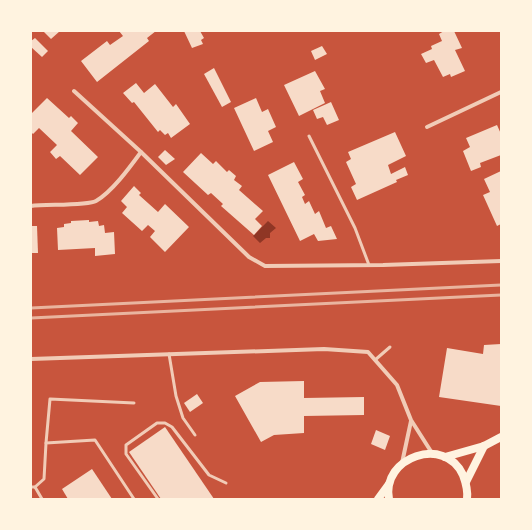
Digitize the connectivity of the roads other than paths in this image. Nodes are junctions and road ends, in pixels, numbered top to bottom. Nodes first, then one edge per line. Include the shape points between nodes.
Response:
1 (74, 91) dead end
2 (501, 92) edge
3 (426, 127) dead end
4 (309, 136) dead end
5 (140, 152) junction
6 (31, 206) edge
7 (501, 261) edge
8 (369, 265) junction
9 (390, 347) dead end
10 (169, 354) junction
11 (31, 359) edge
12 (375, 360) junction
13 (134, 402) dead end
14 (411, 420) junction
15 (195, 435) dead end
16 (501, 437) edge
17 (46, 443) junction
18 (484, 446) junction
19 (432, 453) junction
20 (445, 457) junction
21 (402, 463) junction
22 (466, 482) junction
23 (226, 483) dead end
24 (390, 483) junction
25 (33, 487) edge
26 (42, 499) edge
27 (134, 499) edge
28 (158, 499) edge
29 (378, 499) edge
30 (389, 499) edge
31 (467, 499) edge

1 - 5 street
2 - 3 street
4 - 8 lane via 355,228
5 - 6 street via 118,182 96,201
5 - 8 street via 249,257 265,266
7 - 8 street
9 - 12 lane
10 - 11 street
10 - 12 street via 343,349 368,352
10 - 15 lane via 176,396 183,418
12 - 14 street via 397,385
13 - 17 lane via 50,399
14 - 19 street
14 - 21 street
16 - 18 main road
17 - 25 lane via 44,480
17 - 27 lane via 95,440
18 - 20 main road
18 - 22 main road
19 - 20 main road
19 - 21 main road via 411,457
20 - 22 main road via 454,463
21 - 24 main road via 394,472
22 - 31 main road
23 - 28 lane via 209,476 172,427 165,423 157,423 126,445 126,454
24 - 29 main road
24 - 30 main road
25 - 26 lane

